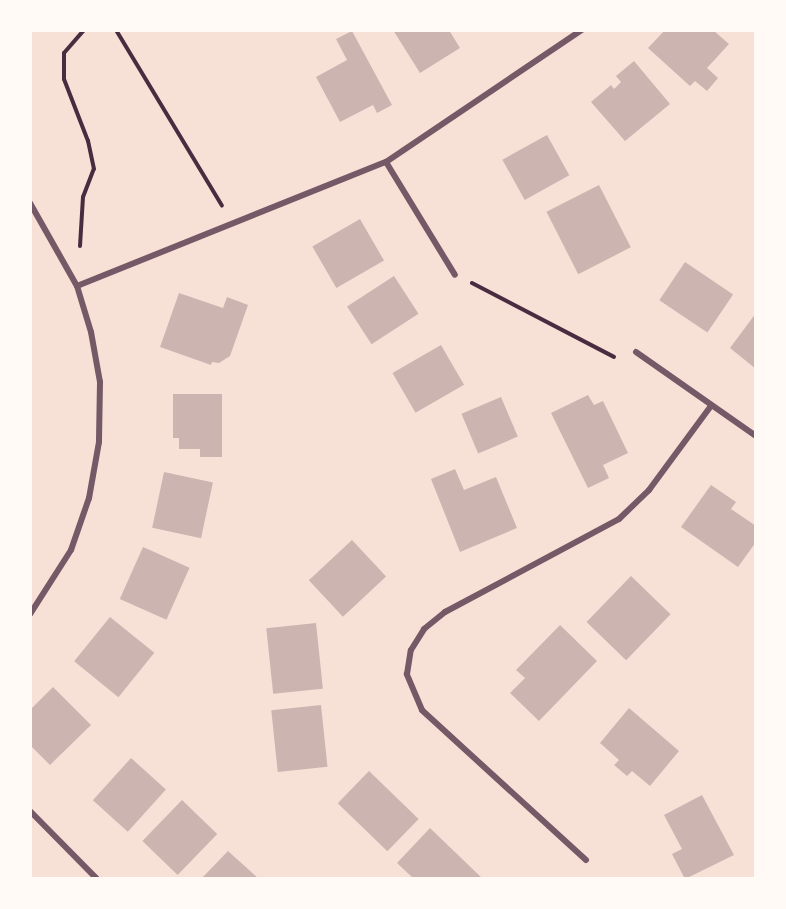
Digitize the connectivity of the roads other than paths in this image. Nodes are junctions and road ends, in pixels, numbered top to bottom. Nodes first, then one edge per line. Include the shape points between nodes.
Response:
1 (582, 30) edge
2 (386, 162) junction
3 (30, 203) edge
4 (455, 274) road end
5 (77, 286) junction
6 (636, 352) road end
7 (711, 406) junction
8 (756, 436) edge
9 (30, 614) edge
10 (30, 811) edge
11 (586, 860) dead end
12 (97, 879) edge

1 - 2 street
2 - 4 street
2 - 5 street
3 - 5 street
5 - 9 street via 100,382 97,462 71,550
6 - 7 street
7 - 8 street
7 - 11 street via 649,490 619,519 445,612 424,629 411,650 407,674 422,710
10 - 12 street

